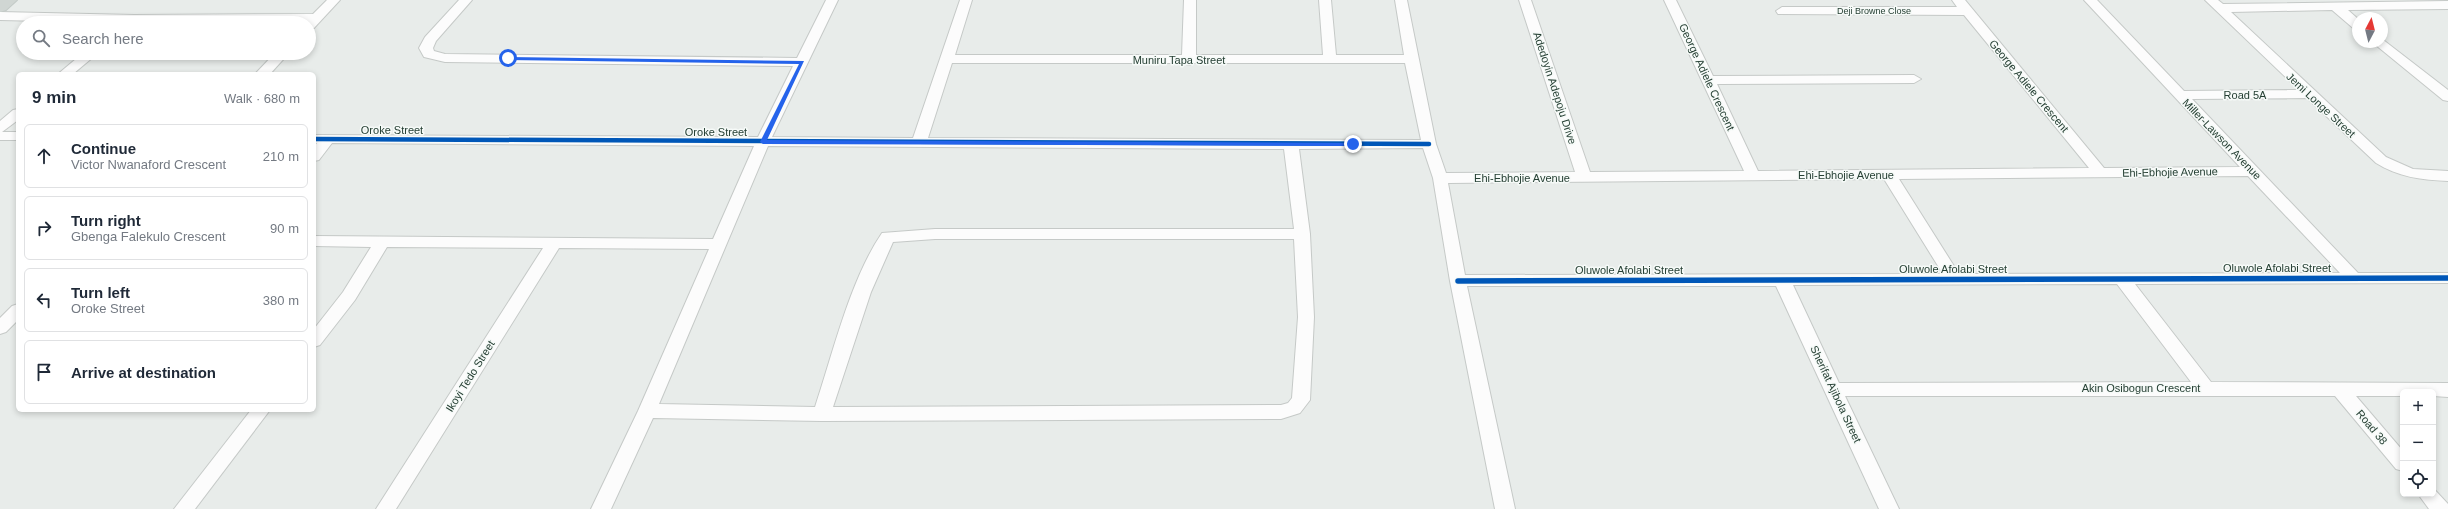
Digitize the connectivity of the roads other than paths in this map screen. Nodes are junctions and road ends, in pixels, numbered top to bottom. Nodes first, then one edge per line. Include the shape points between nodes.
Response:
1 (9, 0) edge
2 (334, 0) edge
3 (466, 0) edge
4 (832, 0) edge
5 (966, 0) edge
6 (1190, 0) edge
7 (1325, 0) edge
8 (1401, 0) edge
9 (1525, 0) edge
10 (1670, 0) edge
11 (1958, 0) edge
12 (2090, 0) edge
13 (2216, 4) edge
14 (2448, 5) edge
15 (0, 7) edge
16 (2336, 7) junction
17 (1782, 11) dead end
18 (1967, 11) junction
19 (0, 16) edge
20 (16, 17) edge
21 (316, 18) edge
22 (2352, 20) edge
23 (2387, 48) edge
24 (946, 59) junction
25 (1411, 59) junction
26 (82, 60) edge
27 (275, 60) edge
28 (1330, 60) junction
29 (1188, 61) junction
30 (802, 62) junction
31 (67, 72) edge
32 (264, 72) edge
33 (1914, 79) dead end
34 (1708, 80) junction
35 (2445, 93) edge
36 (2309, 94) junction
37 (2180, 95) junction
38 (16, 115) edge
39 (0, 128) edge
40 (0, 136) edge
41 (16, 136) edge
42 (321, 139) edge
43 (763, 142) junction
44 (919, 143) junction
45 (1430, 144) junction
46 (1291, 145) junction
47 (316, 152) edge
48 (2252, 171) junction
49 (2100, 172) junction
50 (1889, 174) junction
51 (1753, 175) junction
52 (2448, 176) edge
53 (1584, 177) junction
54 (1440, 178) junction
55 (1302, 234) junction
56 (316, 241) edge
57 (382, 242) junction
58 (554, 242) junction
59 (720, 244) junction
60 (2354, 278) junction
61 (2448, 278) edge
62 (1954, 279) junction
63 (2122, 279) junction
64 (1782, 280) junction
65 (1458, 281) junction
66 (16, 312) edge
67 (0, 328) edge
68 (316, 338) edge
69 (2206, 388) junction
70 (1833, 390) junction
71 (2341, 390) junction
72 (2448, 390) edge
73 (647, 411) junction
74 (259, 412) edge
75 (822, 414) junction
76 (2400, 461) edge
77 (2431, 497) edge
78 (184, 509) edge
79 (386, 509) edge
80 (601, 509) edge
81 (1505, 509) edge
82 (1889, 509) edge
83 (2441, 509) edge

1 - 15 main road
2 - 21 street
3 - 30 street via 430,40 426,48 429,54 445,58
4 - 30 street
5 - 24 street
6 - 29 street
7 - 28 street
8 - 25 street
9 - 53 street, Adedoyin Adepoju Drive
10 - 34 street, George Adiele Crescent
11 - 18 street, George Adiele Crescent
12 - 37 street, Miller-Lawson Avenue
13 - 16 street
13 - 36 street, Jemi Longe Street
14 - 16 street
16 - 22 street
17 - 18 street, Deji Browne Close
18 - 49 street, George Adiele Crescent
19 - 20 street
23 - 35 street
24 - 29 street, Muniru Tapa Street
24 - 44 street
25 - 28 street, Muniru Tapa Street
25 - 45 street
26 - 31 street
27 - 32 street
28 - 29 street, Muniru Tapa Street
30 - 43 street
33 - 34 street
34 - 51 street, George Adiele Crescent
36 - 37 street, Road 5A
36 - 52 street, Jemi Longe Street via 2391,167 2412,175
37 - 48 street, Miller-Lawson Avenue
38 - 39 street
40 - 41 street
42 - 43 street, Oroke Street
42 - 47 street
43 - 44 street, Oroke Street
43 - 59 street
44 - 46 street, Oroke Street
45 - 46 street, Oroke Street
45 - 54 street
46 - 55 street
48 - 49 street, Ehi-Ebhojie Avenue
48 - 60 street, Miller-Lawson Avenue
49 - 50 street, Ehi-Ebhojie Avenue
50 - 51 street, Ehi-Ebhojie Avenue
50 - 62 street
51 - 53 street, Ehi-Ebhojie Avenue
53 - 54 street, Ehi-Ebhojie Avenue
54 - 65 street
55 - 75 street via 935,234 888,237 883,241 872,268
55 - 75 street via 1306,317 1301,400 1294,408 1281,412
56 - 57 street
57 - 58 street
57 - 68 street via 349,296
58 - 59 street
58 - 79 street, Ikoyi Tedo Street
59 - 73 street
60 - 61 street, Oluwole Afolabi Street
60 - 63 street, Oluwole Afolabi Street
62 - 63 street, Oluwole Afolabi Street
62 - 64 street, Oluwole Afolabi Street
63 - 69 street
64 - 65 street, Oluwole Afolabi Street
64 - 70 street, Sherifat Ajibola Street
65 - 81 street
66 - 67 street
69 - 70 street, Akin Osibogun Crescent
69 - 71 street, Akin Osibogun Crescent
70 - 82 street, Sherifat Ajibola Street
71 - 72 street, Akin Osibogun Crescent
71 - 76 street, Road 38
73 - 75 street
73 - 80 street
74 - 78 street
77 - 83 street

